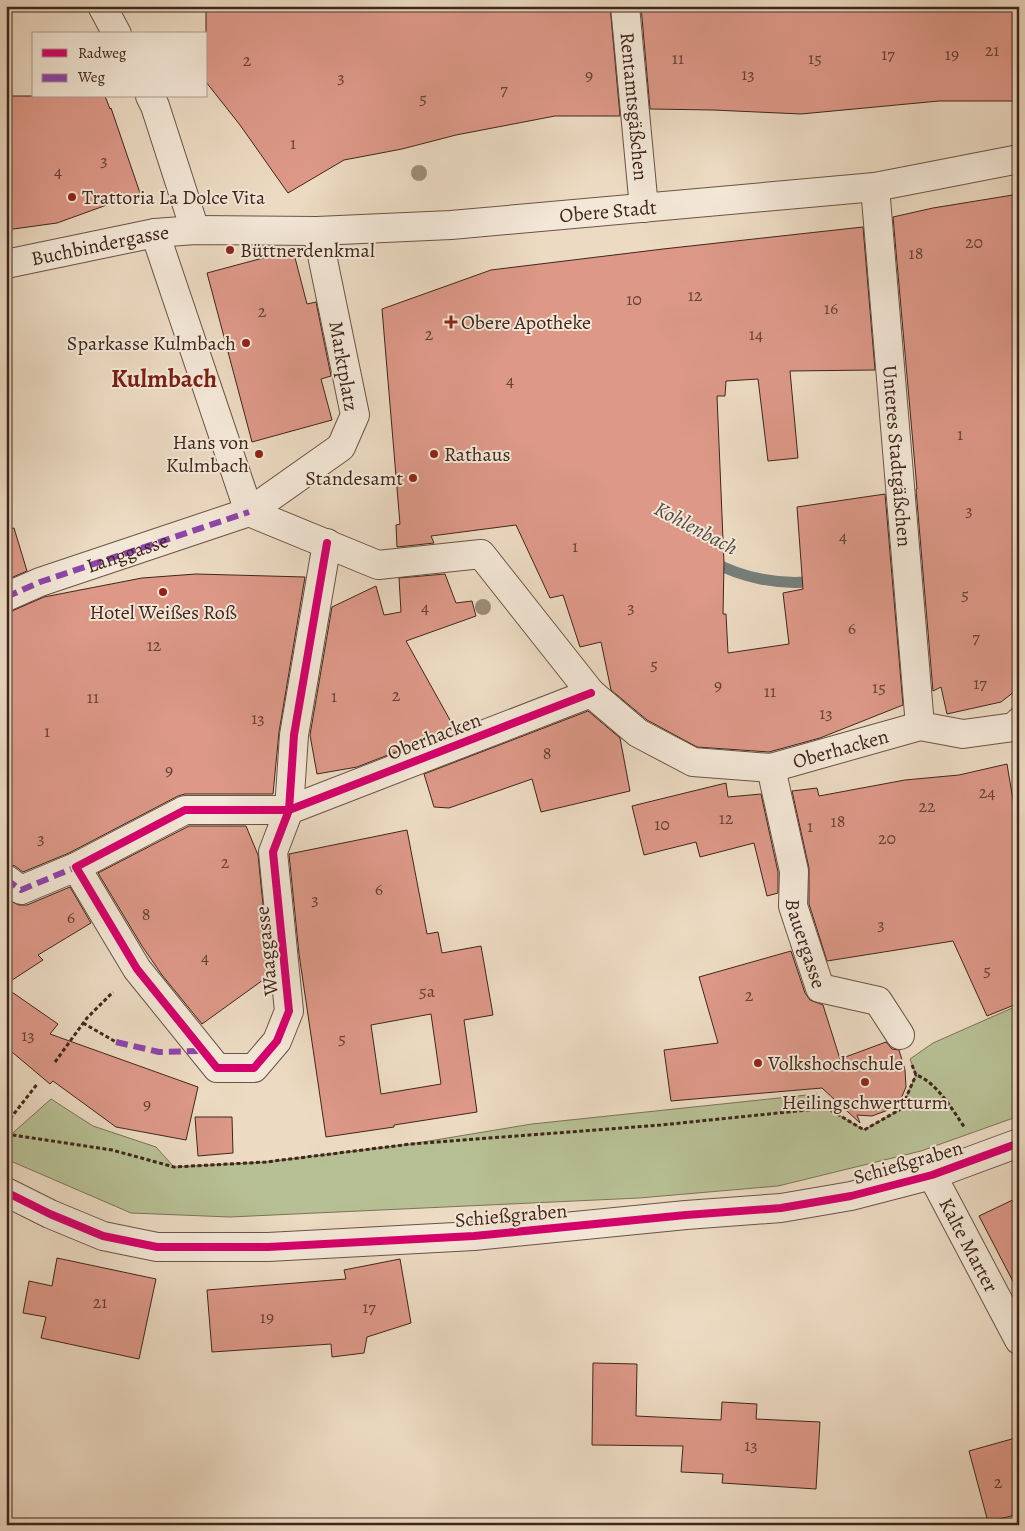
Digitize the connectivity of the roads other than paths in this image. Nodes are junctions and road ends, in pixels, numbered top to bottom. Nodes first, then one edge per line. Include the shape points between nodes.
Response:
1 (102, 6) edge
2 (625, 6) edge
3 (116, 32) edge
4 (151, 98) edge
5 (1019, 159) edge
6 (875, 187) junction
7 (644, 208) junction
8 (195, 230) junction
9 (318, 231) junction
10 (155, 232) junction
11 (6, 264) edge
12 (249, 512) junction
13 (327, 543) junction
14 (6, 597) edge
15 (591, 693) junction
16 (1017, 725) edge
17 (920, 726) junction
18 (771, 768) junction
19 (289, 810) junction
20 (76, 867) junction
21 (6, 879) edge
22 (900, 1035) road end
23 (1019, 1143) edge
24 (932, 1175) junction
25 (6, 1192) edge
26 (1019, 1340) edge

1 - 3 street
2 - 7 street, Rentamtsgäßchen
4 - 8 street
5 - 6 street, Obere Stadt
6 - 7 street, Obere Stadt
6 - 17 street, Unteres Stadtgäßchen
7 - 9 street, Obere Stadt via 451,225
8 - 9 street, Obere Stadt
8 - 10 street, Buchbindergasse
9 - 12 street, Marktplatz via 355,415 341,447
10 - 11 street, Buchbindergasse
10 - 12 street
12 - 13 street
12 - 14 street, Langgasse via 40,582
13 - 15 street, Oberhacken via 378,565 481,554
13 - 19 street, Waaggasse via 294,735
15 - 18 street, Oberhacken via 638,733 693,762
15 - 19 street, Oberhacken
16 - 17 street, Oberhacken via 963,734
17 - 18 street, Oberhacken
18 - 22 street, Bauergasse via 794,871 793,906 820,988 878,1001
19 - 20 street via 185,810
19 - 20 street, Waaggasse via 273,852 289,1011 277,1041 254,1068 216,1068 137,969
20 - 21 street via 21,890
23 - 24 street, Schießgraben
24 - 25 street, Schießgraben via 851,1196 781,1208 474,1236 268,1248 157,1247 103,1236
24 - 26 street, Kalte Marter

